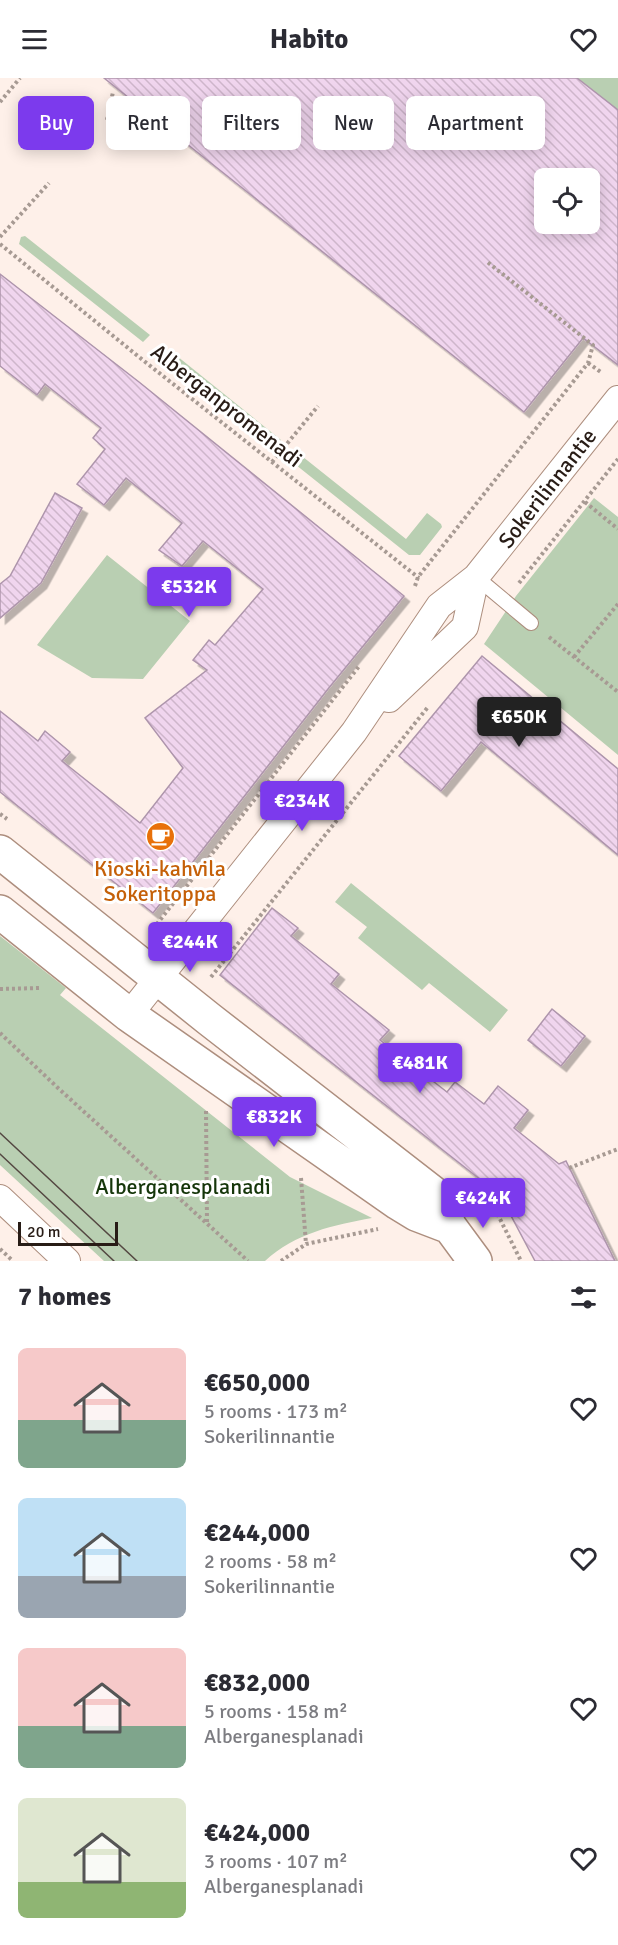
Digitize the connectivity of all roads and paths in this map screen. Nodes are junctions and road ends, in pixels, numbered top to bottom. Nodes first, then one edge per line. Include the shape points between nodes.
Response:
1 (20, 78) edge
2 (113, 92) dead end
3 (112, 96) edge
4 (0, 102) edge
5 (49, 183) dead end
6 (0, 237) edge
7 (0, 244) edge
8 (486, 261) dead end
9 (618, 399) edge
10 (318, 406) dead end
11 (618, 459) edge
12 (272, 462) junction
13 (585, 502) junction
14 (618, 529) edge
15 (418, 577) junction
16 (476, 577) junction
17 (423, 587) dead end
18 (413, 593) dead end
19 (504, 601) junction
20 (618, 604) edge
21 (531, 623) joint
22 (367, 656) dead end
23 (574, 657) junction
24 (618, 692) edge
25 (429, 705) dead end
26 (0, 852) edge
27 (0, 912) edge
28 (153, 929) dead end
29 (158, 978) junction
30 (209, 980) dead end
31 (44, 988) dead end
32 (0, 989) edge
33 (129, 1015) junction
34 (0, 1033) edge
35 (206, 1105) dead end
36 (618, 1149) edge
37 (569, 1168) dead end
38 (301, 1178) dead end
39 (0, 1198) edge
40 (505, 1202) dead end
41 (495, 1209) dead end
42 (384, 1223) dead end
43 (207, 1224) junction
44 (450, 1227) junction
45 (306, 1244) junction
46 (0, 1249) edge
47 (13, 1261) edge
48 (66, 1261) edge
49 (248, 1261) edge
50 (281, 1261) edge
51 (475, 1261) edge

1 - 4 path
2 - 3 path
5 - 6 path
7 - 12 path, Alberganpromenadi
8 - 15 path via 593,345 588,363
9 - 16 street, Sokerilinnantie
10 - 12 path
11 - 13 path
12 - 15 path, Alberganpromenadi
13 - 14 path
13 - 19 path
15 - 17 path, Alberganpromenadi
15 - 18 path
16 - 19 lane
16 - 29 street, Sokerilinnantie via 465,627 354,732
19 - 21 lane
20 - 23 path
21 - 23 path
22 - 28 path
23 - 24 path
25 - 30 path
26 - 29 street
27 - 33 street
29 - 33 street, Sokerilinnantie
29 - 44 street via 433,1193
31 - 32 path
33 - 44 street via 398,1203
34 - 43 path
35 - 43 path
36 - 37 path
38 - 45 path
39 - 48 street
40 - 41 path
42 - 45 path via 366,1233
43 - 49 path
44 - 51 street
45 - 50 path
46 - 47 path

